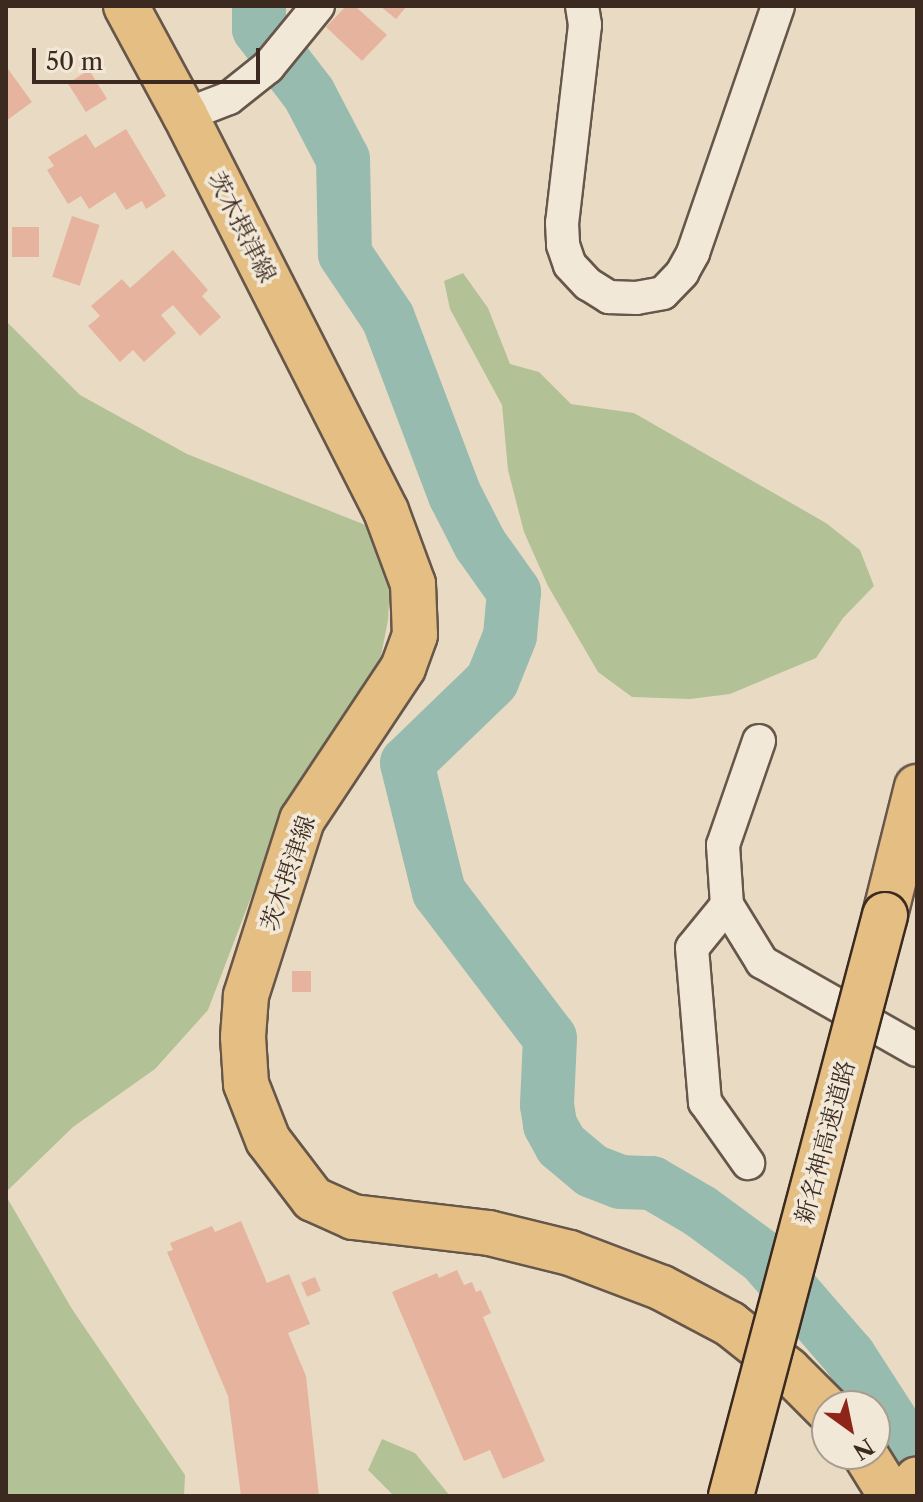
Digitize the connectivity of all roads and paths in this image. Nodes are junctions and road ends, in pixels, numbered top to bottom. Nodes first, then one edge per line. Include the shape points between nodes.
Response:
1 (126, 6) edge
2 (318, 6) edge
3 (582, 6) edge
4 (778, 6) edge
5 (185, 115) junction
6 (759, 741) dead end
7 (917, 787) edge
8 (727, 905) junction
9 (917, 1050) edge
10 (748, 1163) dead end
11 (811, 1393) edge
12 (875, 1470) edge
13 (917, 1479) edge
14 (731, 1496) edge
15 (891, 1496) edge
16 (913, 1496) edge

1 - 5 main road, 茨木摂津線
2 - 5 street via 268,67 229,98
3 - 4 street via 585,25 563,245 570,265 588,284 609,297 636,298 663,293 693,253
5 - 11 main road, 茨木摂津線 via 386,511 413,584 415,635 403,668 302,820 246,996 246,1084 268,1140 313,1199 353,1217 489,1233 570,1253 662,1288 730,1324
6 - 8 street via 723,845
7 - 14 main road, 新名神高速道路, bridge
8 - 9 street via 762,962
8 - 10 street via 692,948 705,1102
12 - 15 main road
13 - 16 main road

